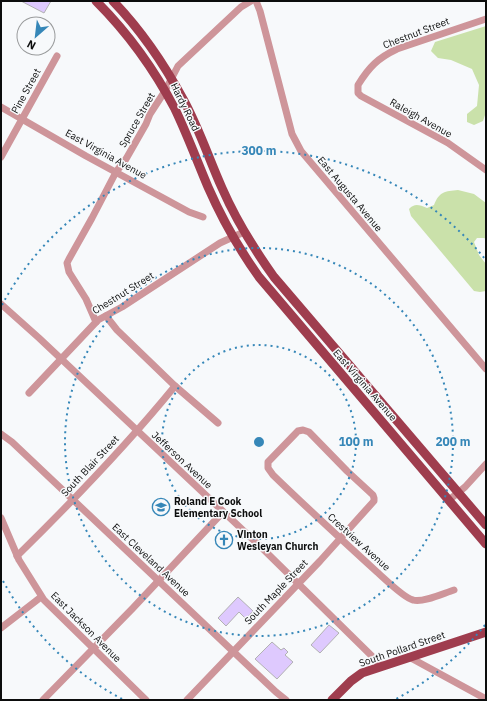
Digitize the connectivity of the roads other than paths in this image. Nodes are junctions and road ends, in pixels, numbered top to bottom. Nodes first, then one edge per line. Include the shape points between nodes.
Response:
1 (96, 1) edge
2 (113, 1) edge
3 (251, 1) edge
4 (256, 1) edge
5 (486, 19) edge
6 (57, 56) dead end
7 (171, 78) junction
8 (362, 79) joint
9 (165, 91) junction
10 (1, 107) edge
11 (21, 119) junction
12 (1, 157) edge
13 (486, 170) edge
14 (116, 172) junction
15 (202, 217) dead end
16 (244, 232) junction
17 (233, 236) junction
18 (1, 304) edge
19 (106, 316) junction
20 (96, 322) junction
21 (61, 359) junction
22 (486, 369) edge
23 (175, 386) junction
24 (29, 393) dead end
25 (218, 423) dead end
26 (137, 431) junction
27 (1, 434) edge
28 (339, 463) joint
29 (486, 464) edge
30 (458, 493) junction
31 (72, 500) junction
32 (449, 500) junction
33 (223, 512) junction
34 (1, 518) edge
35 (486, 525) edge
36 (340, 538) junction
37 (486, 544) edge
38 (17, 556) junction
39 (158, 580) junction
40 (298, 583) junction
41 (454, 590) dead end
42 (41, 597) junction
43 (1, 628) edge
44 (486, 632) edge
45 (93, 649) junction
46 (233, 652) junction
47 (409, 657) junction
48 (382, 666) junction
49 (486, 699) edge
50 (43, 700) edge
51 (146, 700) edge
52 (187, 700) edge
53 (286, 700) edge
54 (332, 700) edge

1 - 9 main road, Hardy Road via 136,46
2 - 7 main road, Hardy Road via 140,32
3 - 7 street, Spruce Street via 241,7 178,66
4 - 22 street, East Augusta Avenue via 292,134 301,151
5 - 8 street, Chestnut Street via 391,52 372,65
6 - 11 street, Pine Street
7 - 9 street, Spruce Street
7 - 16 main road, Hardy Road via 184,100 222,189
8 - 13 street, Raleigh Avenue via 357,89 361,96 448,143
9 - 14 street, Spruce Street
9 - 17 main road, Hardy Road
10 - 11 street, East Virginia Avenue
11 - 12 street, Pine Street
11 - 14 street, East Virginia Avenue
14 - 15 street, East Virginia Avenue
14 - 20 street, Spruce Street via 68,263 68,268
16 - 17 street, Chestnut Street
16 - 30 main road, East Virginia Avenue via 274,277
17 - 19 street, Chestnut Street
17 - 32 main road, East Virginia Avenue via 272,293
18 - 21 street, Jefferson Avenue
19 - 20 street, Chestnut Street
19 - 23 street
20 - 21 street, Chestnut Street
21 - 24 street, Chestnut Street
21 - 26 street, Jefferson Avenue
23 - 25 street
23 - 26 street, South Blair Street
26 - 31 street, South Blair Street
26 - 33 street, Jefferson Avenue
27 - 31 street, East Cleveland Avenue
28 - 36 street, South Maple Street via 374,498
28 - 36 street, Crestview Avenue via 309,432 303,430 297,432 268,462 268,468
29 - 30 street
30 - 32 street
30 - 35 main road, East Virginia Avenue
31 - 38 street, South Blair Street
31 - 39 street, East Cleveland Avenue
32 - 37 main road, East Virginia Avenue
33 - 39 street
33 - 40 street, Jefferson Avenue
34 - 38 street, East Jackson Avenue
36 - 40 street, South Maple Street
36 - 41 street, Crestview Avenue via 408,598 417,601
38 - 42 street, East Jackson Avenue
39 - 45 street
39 - 46 street, East Cleveland Avenue
40 - 46 street, South Maple Street
40 - 48 street, Jefferson Avenue
42 - 43 street
42 - 45 street, East Jackson Avenue
44 - 47 main road, South Pollard Street
45 - 50 street
45 - 51 street, East Jackson Avenue
46 - 52 street, South Maple Street
46 - 53 street, East Cleveland Avenue
47 - 48 main road, South Pollard Street
47 - 49 street
48 - 54 main road, South Pollard Street via 356,677

